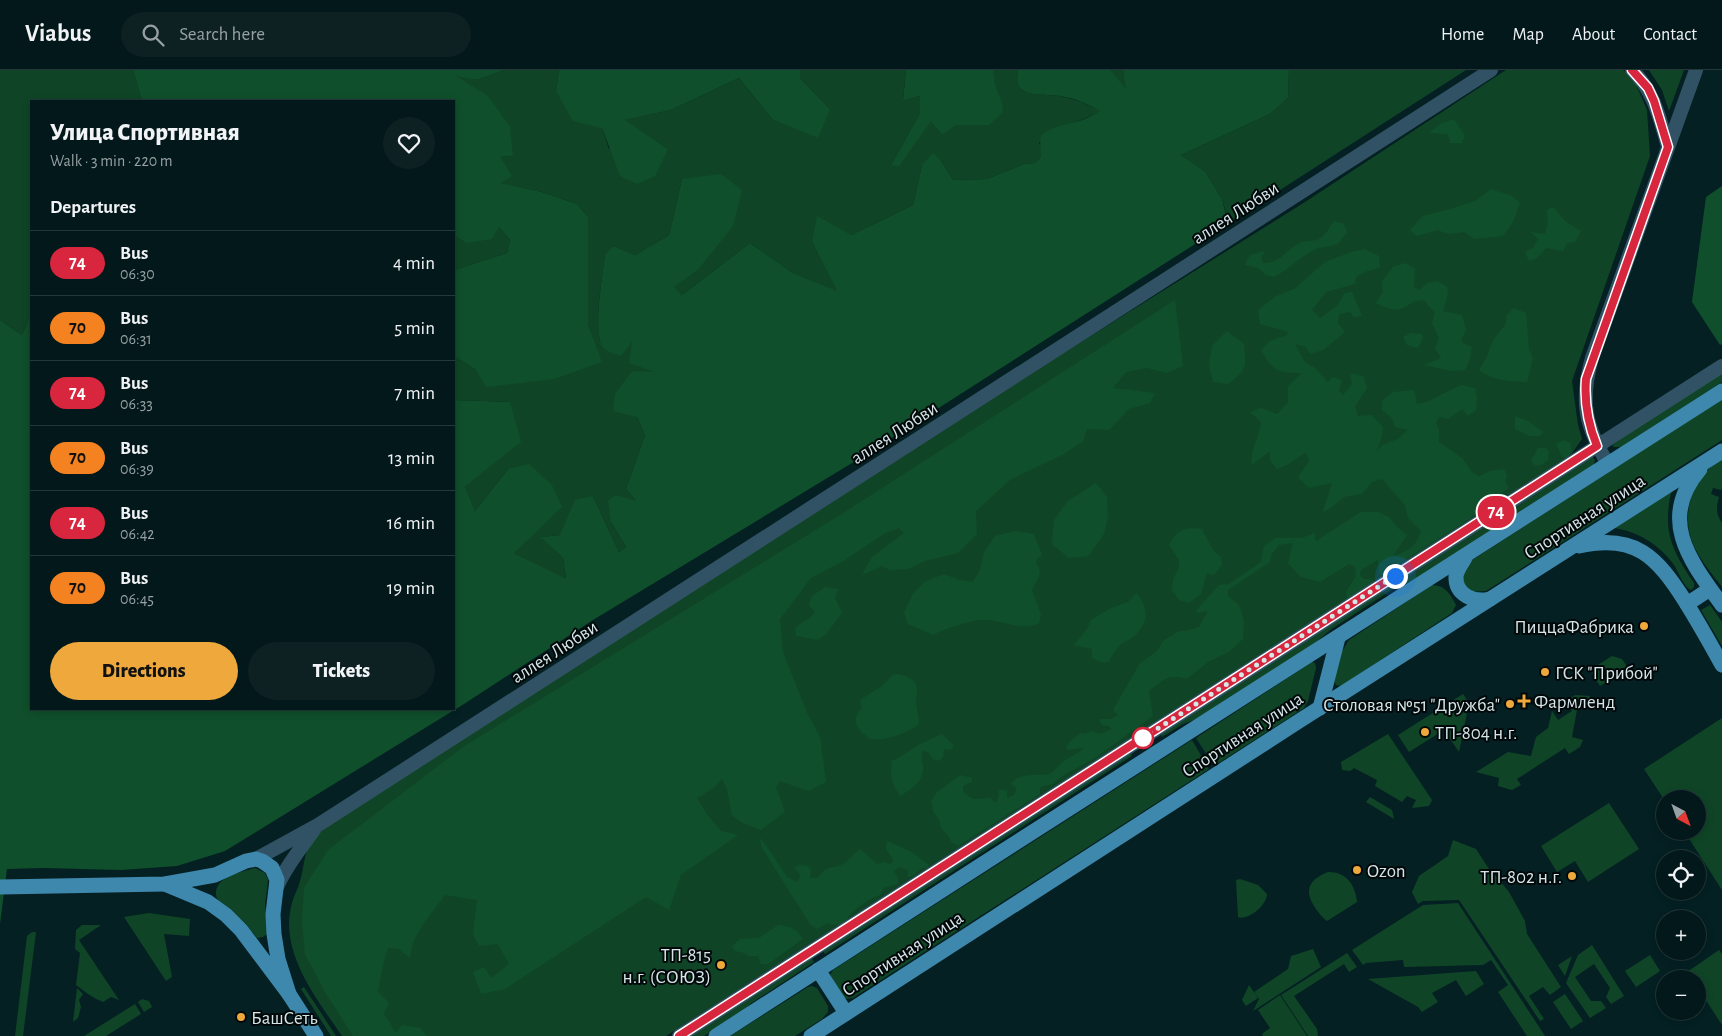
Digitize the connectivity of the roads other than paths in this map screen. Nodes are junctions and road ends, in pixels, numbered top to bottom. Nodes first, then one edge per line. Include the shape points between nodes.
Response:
1 (1491, 70) edge
2 (1632, 70) edge
3 (1696, 70) edge
4 (1668, 147) junction
5 (1722, 366) edge
6 (1722, 391) edge
7 (1597, 446) junction
8 (1722, 451) edge
9 (1707, 461) junction
10 (1608, 464) junction
11 (1568, 549) junction
12 (1466, 556) junction
13 (1710, 589) junction
14 (1491, 599) junction
15 (1687, 604) junction
16 (1722, 605) edge
17 (1338, 638) junction
18 (1722, 665) edge
19 (1320, 708) junction
20 (318, 825) junction
21 (256, 859) junction
22 (215, 875) junction
23 (165, 884) junction
24 (0, 887) edge
25 (277, 887) junction
26 (208, 902) junction
27 (274, 934) junction
28 (250, 942) junction
29 (818, 970) junction
30 (289, 994) junction
31 (846, 1013) junction
32 (316, 1036) edge
33 (679, 1036) edge
34 (716, 1036) edge
35 (811, 1036) edge

1 - 20 street, аллея Любви
2 - 4 street via 1654,101
3 - 4 street
4 - 7 street via 1586,379 1587,417
5 - 7 street
6 - 10 main road, Спортивная улица
7 - 10 street
7 - 33 street
8 - 9 main road, Спортивная улица
9 - 11 main road, Спортивная улица
9 - 13 main road via 1683,494 1679,522 1689,554
10 - 12 main road, Спортивная улица
11 - 14 main road, Спортивная улица
11 - 15 main road via 1611,542 1637,548 1664,570
12 - 14 main road via 1456,574 1460,589 1472,600
12 - 17 main road, Спортивная улица
13 - 15 main road
13 - 16 main road
14 - 19 main road, Спортивная улица
15 - 18 main road
17 - 19 main road
17 - 29 main road, Спортивная улица
19 - 31 main road, Спортивная улица
20 - 21 street, аллея Любви
20 - 25 street, аллея Любви via 281,876
21 - 22 main road
21 - 25 main road via 272,868
22 - 23 main road
22 - 26 main road via 205,886
23 - 24 main road
23 - 26 main road
25 - 27 main road
26 - 28 main road via 226,915
27 - 28 main road via 272,940 261,946
27 - 30 main road
28 - 30 main road
29 - 31 main road
29 - 34 main road, Спортивная улица
30 - 32 main road
31 - 35 main road, Спортивная улица

